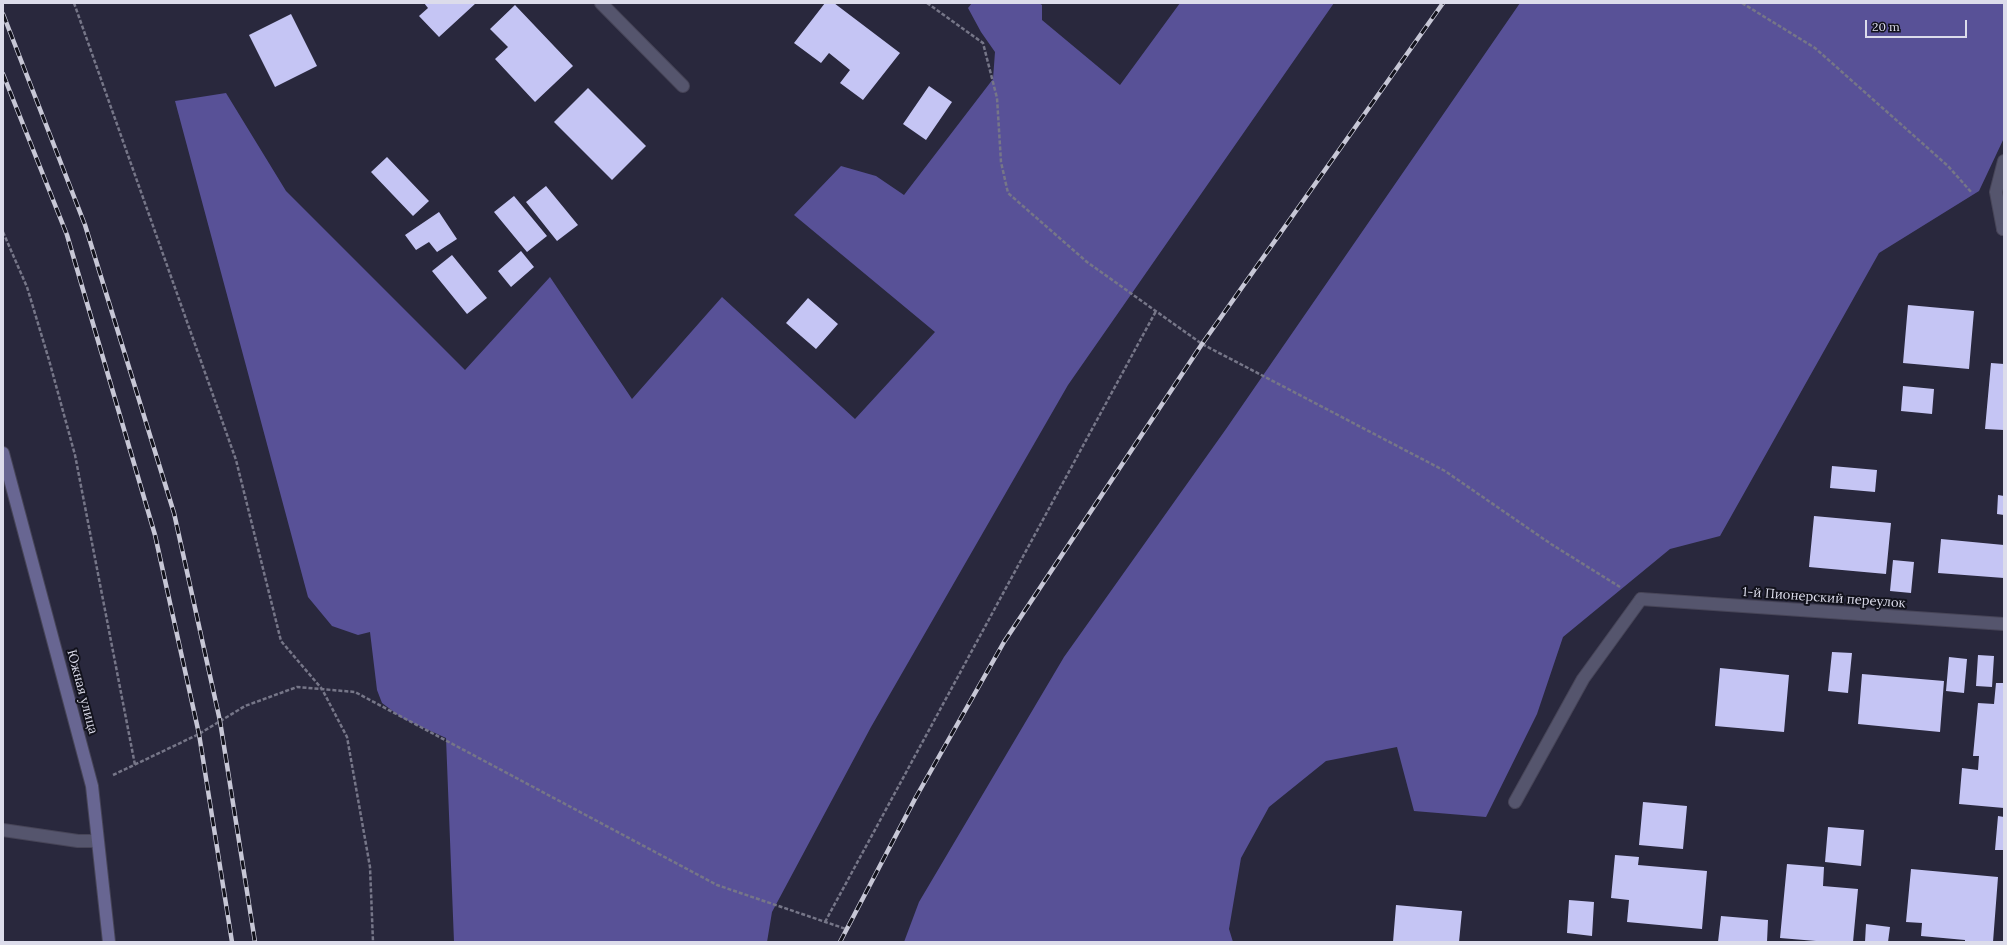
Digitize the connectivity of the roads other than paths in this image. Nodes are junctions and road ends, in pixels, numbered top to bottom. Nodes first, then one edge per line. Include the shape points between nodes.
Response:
1 (601, 3) edge
2 (684, 86) dead end
3 (2004, 161) edge
4 (2004, 229) edge
5 (3, 453) edge
6 (2004, 624) edge
7 (1515, 802) dead end
8 (3, 830) edge
9 (97, 841) junction
10 (109, 942) edge

1 - 2 street
3 - 4 street via 1996,192
5 - 9 street, Южная улица via 92,786
6 - 7 street, 1-й Пионерский переулок via 1641,599 1583,678
8 - 9 street via 78,841
9 - 10 street, Южная улица

